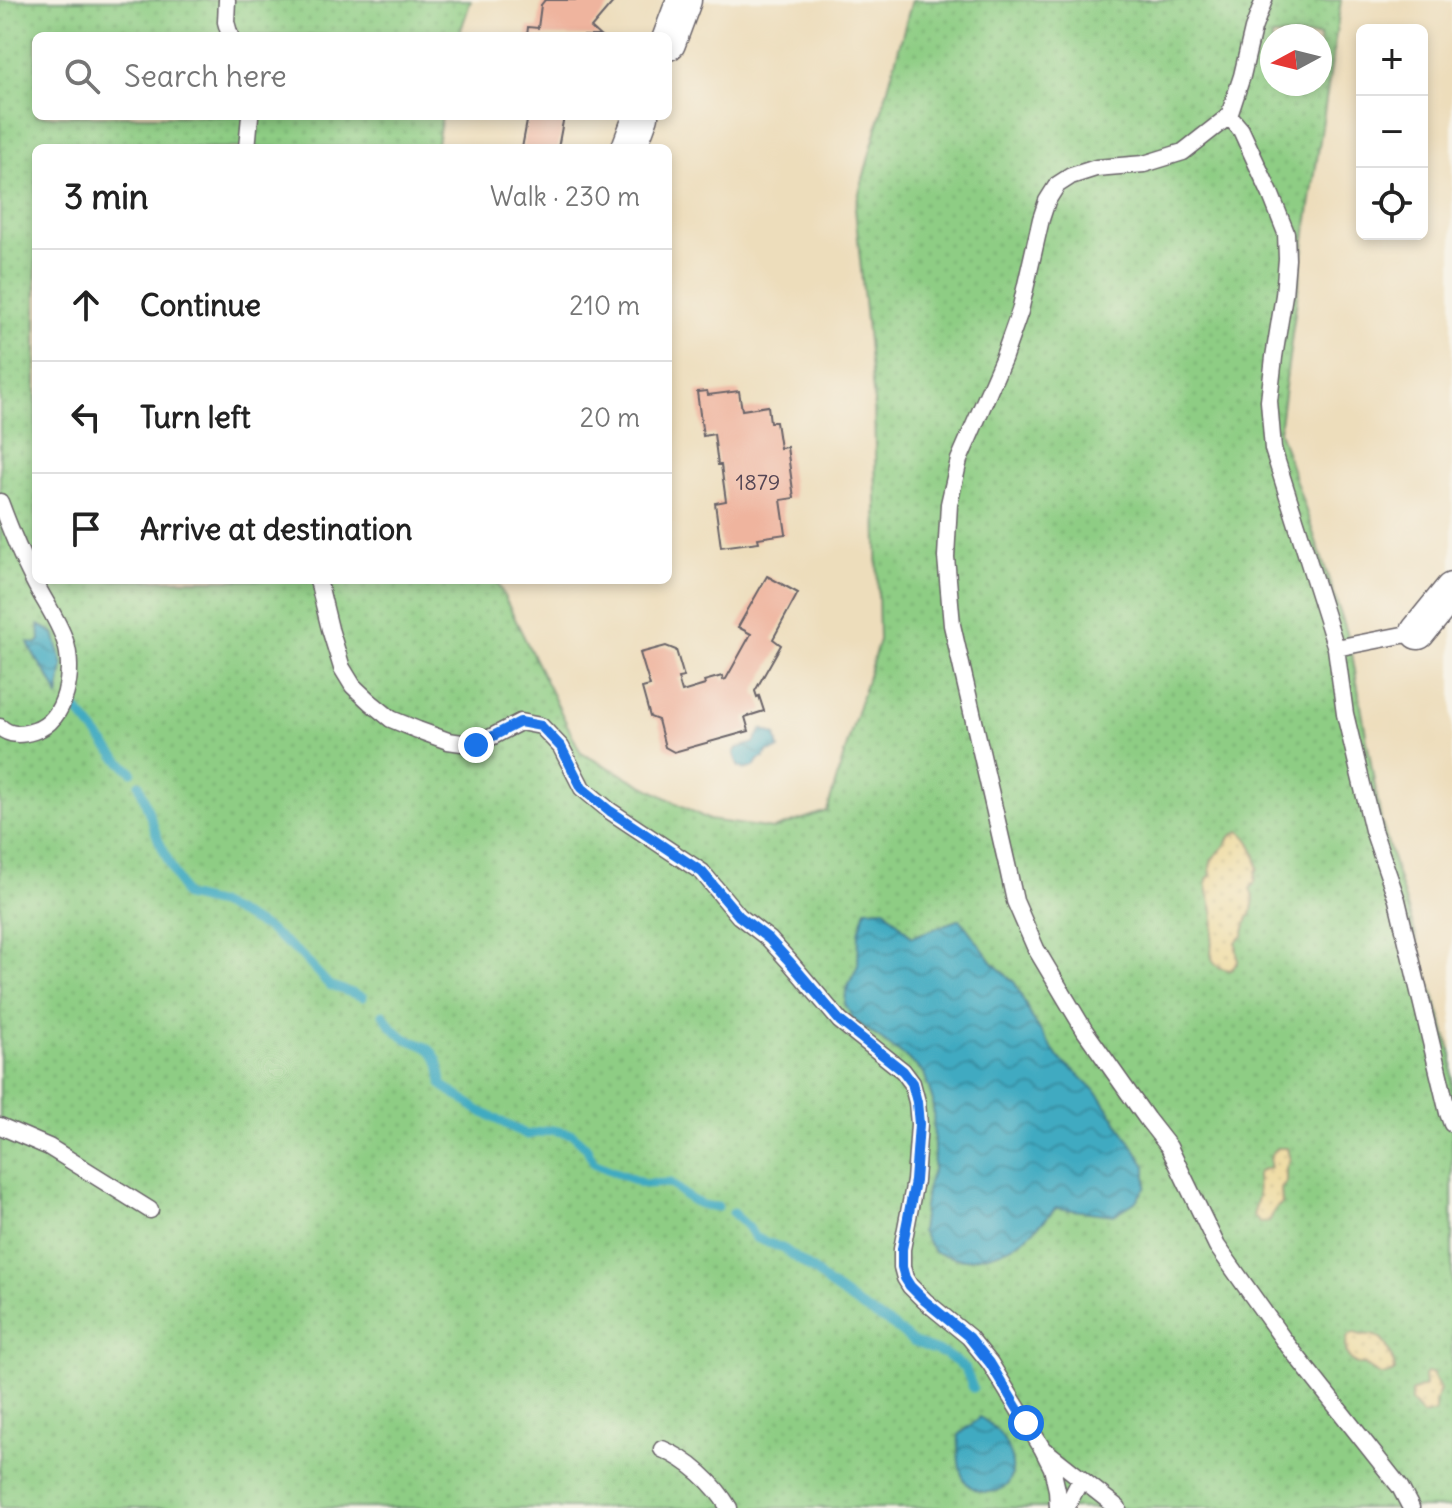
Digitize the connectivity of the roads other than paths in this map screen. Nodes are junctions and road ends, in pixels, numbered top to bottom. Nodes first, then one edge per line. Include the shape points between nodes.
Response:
1 (227, 0) edge
2 (684, 0) edge
3 (1264, 0) edge
4 (229, 32) edge
5 (672, 32) edge
6 (1229, 116) junction
7 (250, 120) edge
8 (640, 120) edge
9 (247, 144) edge
10 (630, 144) edge
11 (0, 502) edge
12 (32, 576) edge
13 (36, 584) edge
14 (319, 584) edge
15 (1452, 590) edge
16 (1418, 632) joint
17 (1336, 648) junction
18 (0, 727) edge
19 (1452, 1124) edge
20 (0, 1126) edge
21 (150, 1210) dead end
22 (1042, 1448) junction
23 (662, 1449) dead end
24 (1081, 1479) junction
25 (729, 1508) edge
26 (1058, 1508) edge
27 (1066, 1508) edge
28 (1118, 1508) edge
29 (1411, 1508) edge

1 - 4 lane
2 - 5 street
3 - 6 lane
6 - 17 lane via 1241,130 1286,233 1285,283 1269,401 1271,436
6 - 29 lane via 1183,152 1071,176 1047,201 1020,311 959,460 949,504 946,557 952,625 1015,901 1036,949 1085,1031 1169,1147 1217,1246
7 - 9 lane
8 - 10 street
11 - 12 lane
13 - 18 lane via 66,642 69,671 62,704 39,730 17,735
14 - 22 lane via 342,668 370,702 391,719 418,730 476,745 520,722 541,726 561,747 582,788 702,872 840,1021 903,1071 912,1083 919,1124 902,1249 905,1278 990,1363
15 - 16 street
16 - 17 lane
17 - 19 lane via 1345,714 1373,830 1397,900
20 - 21 lane via 49,1147
22 - 24 lane
22 - 26 lane via 1052,1468
23 - 25 lane via 696,1470
24 - 27 lane
24 - 28 lane

